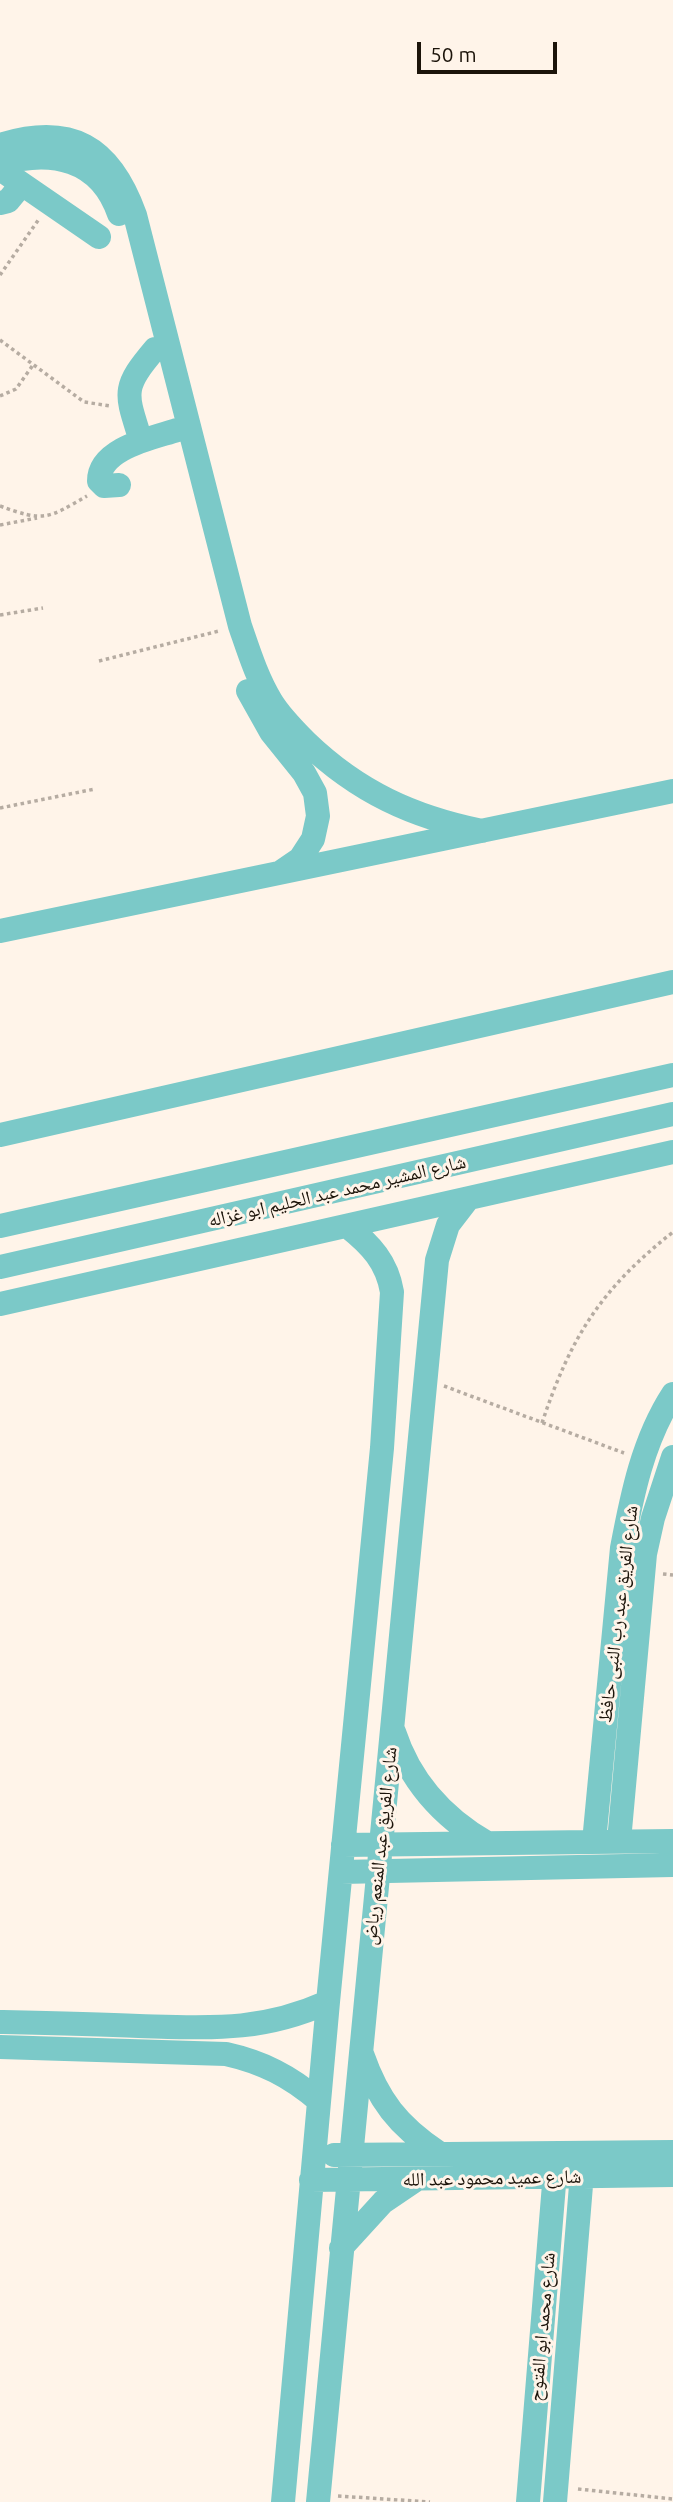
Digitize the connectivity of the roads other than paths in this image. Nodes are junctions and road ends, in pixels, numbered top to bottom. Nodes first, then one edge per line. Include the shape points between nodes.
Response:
1 (0, 145) edge
2 (0, 167) edge
3 (22, 184) junction
4 (0, 203) edge
5 (99, 237) dead end
6 (155, 349) junction
7 (177, 430) junction
8 (141, 442) junction
9 (111, 485) road end
10 (673, 790) edge
11 (482, 831) junction
12 (281, 872) junction
13 (0, 931) edge
14 (673, 982) edge
15 (673, 1075) edge
16 (673, 1114) edge
17 (0, 1135) edge
18 (673, 1152) edge
19 (468, 1199) junction
20 (0, 1226) edge
21 (348, 1226) junction
22 (8, 1266) edge
23 (141, 1273) junction
24 (0, 1304) edge
25 (673, 1394) edge
26 (383, 1448) junction
27 (419, 1449) junction
28 (673, 1457) edge
29 (392, 1724) junction
30 (673, 1841) edge
31 (594, 1842) junction
32 (619, 1842) junction
33 (488, 1843) junction
34 (380, 1844) junction
35 (343, 1845) junction
36 (673, 1865) edge
37 (428, 1870) junction
38 (341, 1871) junction
39 (378, 1871) junction
40 (374, 1911) junction
41 (328, 2002) junction
42 (0, 2022) edge
43 (0, 2047) edge
44 (360, 2049) junction
45 (319, 2101) junction
46 (673, 2152) edge
47 (439, 2153) junction
48 (350, 2154) junction
49 (314, 2155) junction
50 (556, 2165) junction
51 (582, 2165) junction
52 (673, 2175) edge
53 (417, 2179) junction
54 (311, 2180) junction
55 (348, 2180) junction
56 (341, 2248) junction
57 (556, 2494) edge
58 (318, 2498) edge
59 (283, 2502) edge
60 (528, 2502) edge

1 - 11 street via 36,137 67,139 104,159 128,194 240,626 273,705 322,757 350,779 413,813
2 - 3 street
2 - 6 street via 44,156 62,158 78,164 105,186 120,218
3 - 4 street via 8,201
3 - 5 street
6 - 7 street
6 - 8 street via 131,380 131,404
7 - 8 street
7 - 12 street via 246,687 314,793 318,817 313,839 300,859
8 - 9 street via 108,460 99,481
10 - 11 street
11 - 12 street
12 - 13 street
14 - 17 street
15 - 20 street, شارع المشير محمد عبد الحليم ابو غزاله
16 - 22 street, شارع المشير محمد عبد الحليم ابو غزاله
18 - 19 street
19 - 21 street
19 - 27 street, شارع الفريق عبد المنعم رياض via 448,1225 439,1248
21 - 23 street
21 - 26 street, شارع الفريق عبد المنعم رياض via 381,1261 392,1292
22 - 23 street
23 - 24 street
25 - 31 street, شارع الفريق عبد رب النبى حافظ via 654,1429 630,1502
26 - 27 street
26 - 35 street, شارع الفريق عبد المنعم رياض
27 - 29 street, شارع الفريق عبد المنعم رياض
28 - 32 street, شارع الفريق عبد رب النبى حافظ via 645,1553
29 - 33 street via 405,1761 427,1794 455,1822
29 - 34 street, شارع الفريق عبد المنعم رياض
30 - 32 street
31 - 32 street
31 - 33 street
33 - 34 street
34 - 35 street
34 - 39 street, شارع الفريق عبد المنعم رياض
35 - 38 street, شارع الفريق عبد المنعم رياض
36 - 37 street
37 - 39 street
37 - 40 street via 401,1884
38 - 39 street
38 - 41 street, شارع الفريق عبد المنعم رياض
39 - 40 street, شارع الفريق عبد المنعم رياض
40 - 44 street, شارع الفريق عبد المنعم رياض
41 - 42 street via 289,2018 227,2028
41 - 45 street, شارع الفريق عبد المنعم رياض
43 - 45 street via 226,2054 276,2070
44 - 47 street via 381,2098 397,2120
44 - 48 street, شارع الفريق عبد المنعم رياض
45 - 49 street, شارع الفريق عبد المنعم رياض
46 - 51 street, شارع عميد محمود عبد الله
47 - 48 street, شارع عميد محمود عبد الله
47 - 50 street, شارع عميد محمود عبد الله
48 - 49 street, شارع عميد محمود عبد الله
48 - 55 street, شارع الفريق عبد المنعم رياض
49 - 54 street, شارع الفريق عبد المنعم رياض
50 - 51 street, شارع عميد محمود عبد الله
50 - 53 street, شارع عميد محمود عبد الله
50 - 60 street, شارع محمد ابو الفتوح
51 - 52 street, شارع عميد محمود عبد الله
51 - 57 street, شارع محمد ابو الفتوح
53 - 55 street, شارع عميد محمود عبد الله
53 - 56 street via 375,2209
54 - 55 street, شارع عميد محمود عبد الله
54 - 59 street, شارع الفريق عبد المنعم رياض
55 - 56 street, شارع الفريق عبد المنعم رياض
56 - 58 street, شارع الفريق عبد المنعم رياض

